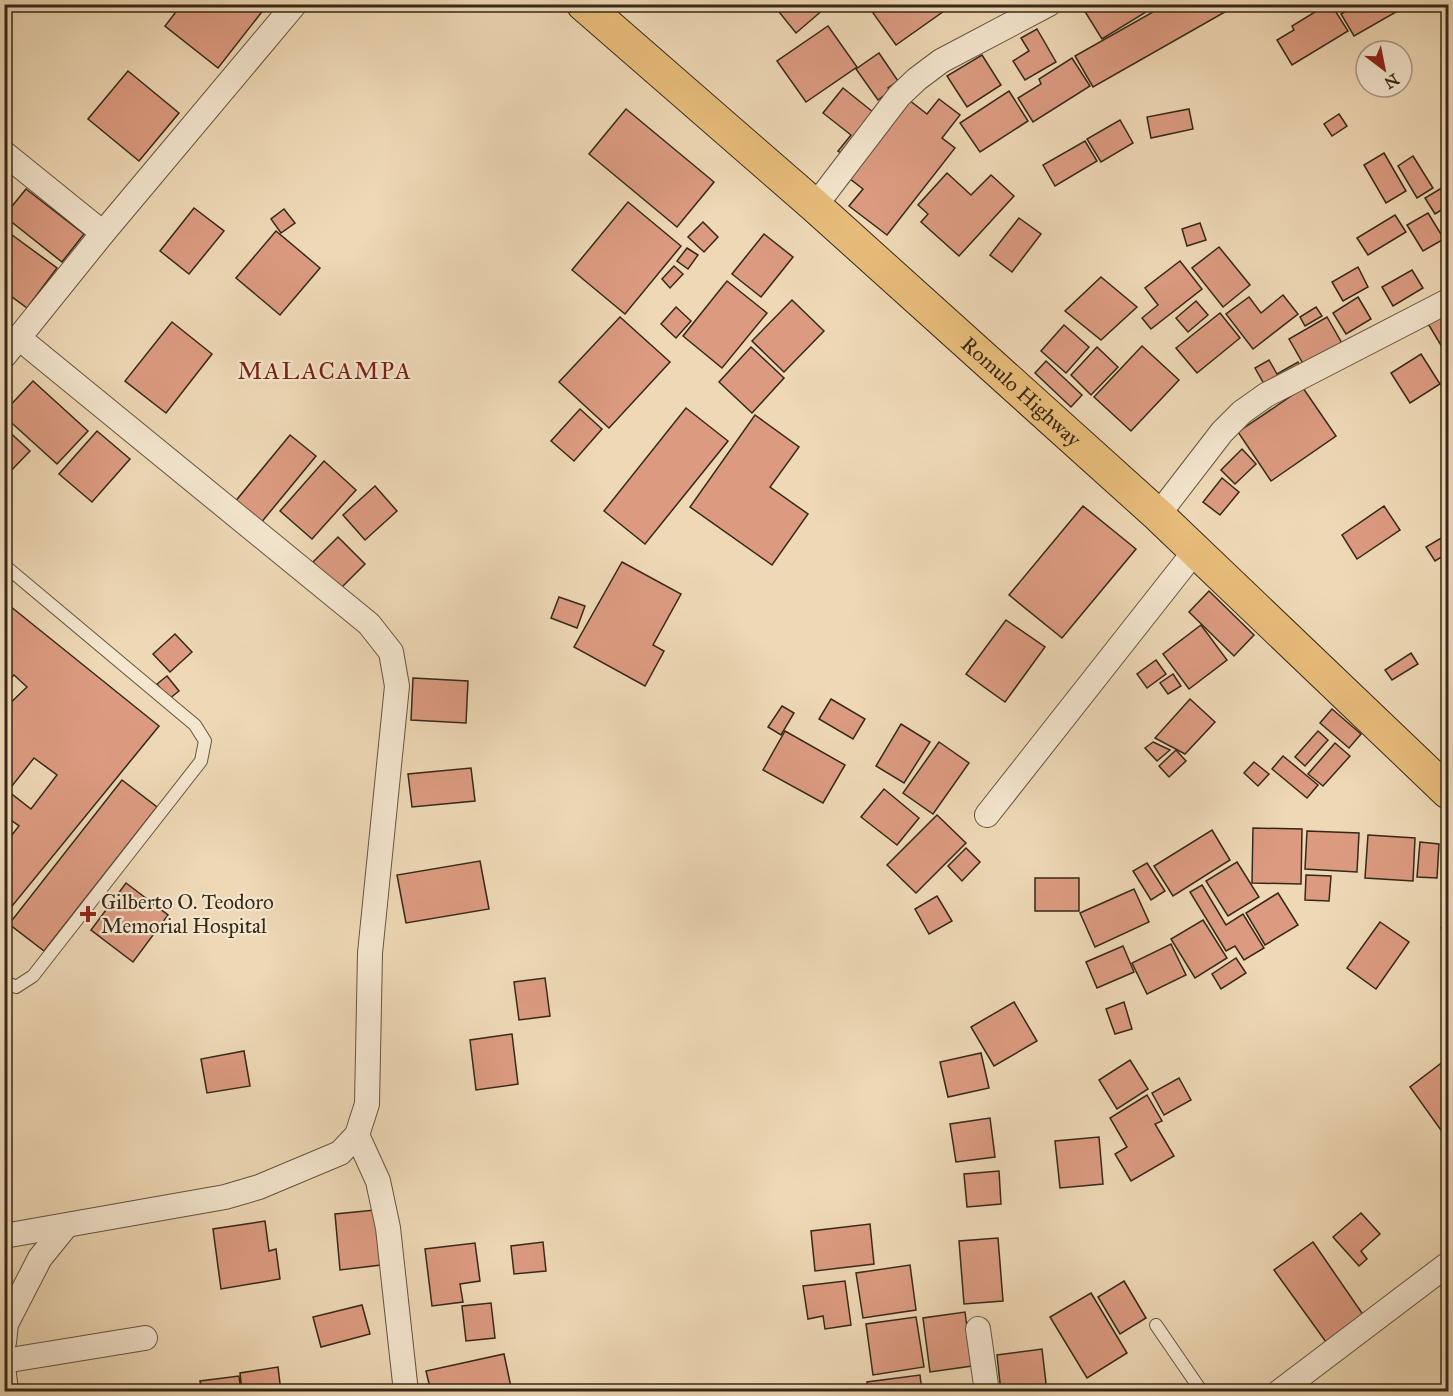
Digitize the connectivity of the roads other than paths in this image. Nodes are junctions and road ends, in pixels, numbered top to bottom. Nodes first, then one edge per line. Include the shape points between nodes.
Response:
1 (296, 4) edge
2 (584, 4) edge
3 (1049, 4) edge
4 (4, 153) edge
5 (815, 206) junction
6 (103, 233) junction
7 (1449, 301) edge
8 (12, 347) edge
9 (1158, 515) junction
10 (1195, 551) junction
11 (4, 565) edge
12 (1449, 792) edge
13 (987, 815) dead end
14 (4, 981) edge
15 (357, 1135) junction
16 (66, 1226) junction
17 (4, 1236) edge
18 (1449, 1264) edge
19 (1155, 1325) dead end
20 (978, 1329) dead end
21 (145, 1338) dead end
22 (4, 1342) edge
23 (4, 1361) edge
24 (4, 1374) edge
25 (6, 1392) edge
26 (406, 1392) edge
27 (987, 1392) edge
28 (1202, 1392) edge
29 (1279, 1392) edge

1 - 6 street
2 - 5 highway, Romulo Highway
3 - 5 street via 941,61 917,79 899,96
4 - 6 street
5 - 9 highway, Romulo Highway
6 - 8 street
7 - 9 street via 1266,395 1242,412
8 - 15 street via 369,624 390,651 397,686 370,953 367,1104
9 - 10 highway, Romulo Highway
10 - 12 highway, Romulo Highway
10 - 13 street
11 - 14 lane via 195,725 205,741 201,761 33,976 16,987
15 - 16 street via 340,1153 259,1187 225,1197
15 - 26 street via 378,1181 388,1228
16 - 17 street
16 - 22 street via 40,1258 6,1324
18 - 29 street
19 - 28 lane
20 - 27 street
21 - 23 street
24 - 25 street

